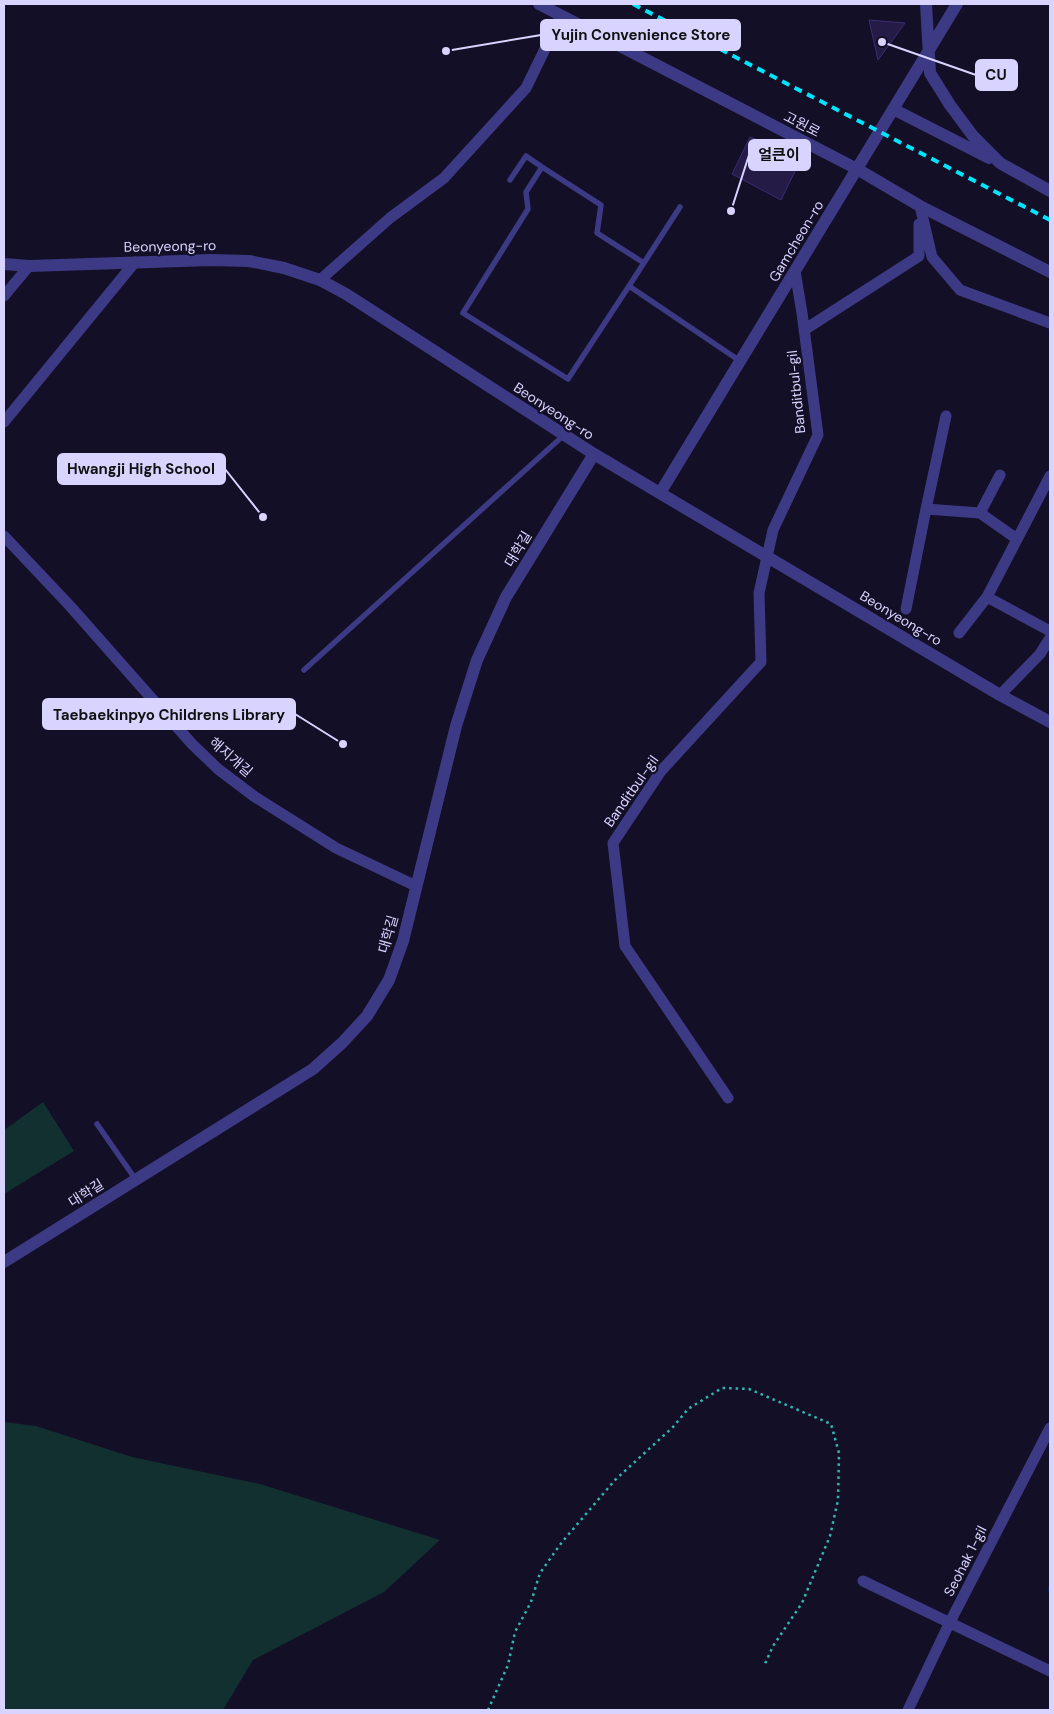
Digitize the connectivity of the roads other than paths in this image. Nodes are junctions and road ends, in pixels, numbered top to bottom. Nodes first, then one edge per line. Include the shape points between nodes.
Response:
1 (539, 4) edge
2 (926, 4) edge
3 (957, 4) edge
4 (561, 16) junction
5 (929, 50) junction
6 (893, 109) junction
7 (1000, 163) junction
8 (542, 167) junction
9 (857, 169) junction
10 (510, 180) dead end
11 (1050, 190) edge
12 (920, 206) junction
13 (680, 207) dead end
14 (135, 262) junction
15 (644, 263) junction
16 (4, 264) edge
17 (29, 266) junction
18 (795, 271) junction
19 (1050, 272) edge
20 (320, 280) junction
21 (629, 286) junction
22 (4, 296) edge
23 (1050, 324) edge
24 (804, 330) junction
25 (740, 361) junction
26 (946, 416) dead end
27 (4, 422) edge
28 (564, 435) junction
29 (594, 454) junction
30 (1000, 475) dead end
31 (1050, 476) edge
32 (660, 493) junction
33 (926, 509) junction
34 (980, 513) junction
35 (4, 536) edge
36 (1017, 539) junction
37 (987, 597) junction
38 (906, 609) dead end
39 (1050, 631) edge
40 (959, 633) dead end
41 (1050, 638) edge
42 (1040, 654) junction
43 (1050, 661) edge
44 (304, 670) dead end
45 (1000, 695) junction
46 (1050, 722) edge
47 (416, 886) junction
48 (728, 1098) dead end
49 (97, 1124) dead end
50 (136, 1180) junction
51 (4, 1262) edge
52 (1050, 1428) edge
53 (863, 1581) dead end
54 (949, 1624) junction
55 (1050, 1671) edge
56 (908, 1710) edge

1 - 4 street, 고원로
2 - 5 street
3 - 5 street, Gamcheon-ro
4 - 9 street, 고원로
4 - 20 street via 526,88 463,158 444,178 390,218
5 - 6 street, Gamcheon-ro
5 - 7 street via 930,73 973,136
6 - 7 street
6 - 9 street, Gamcheon-ro
7 - 11 street
8 - 10 lane via 526,156
8 - 15 lane via 601,205 597,233
8 - 21 lane via 526,192 528,209 462,313 568,379
9 - 12 street, 고원로
9 - 18 street, Gamcheon-ro
12 - 19 street, 고원로
12 - 23 street via 932,257 960,290
12 - 24 street, Banditbul-gil via 919,256
13 - 15 lane
14 - 17 street, Beonyeong-ro
14 - 20 street, Beonyeong-ro via 249,261
14 - 27 street
15 - 21 lane
16 - 17 street, Beonyeong-ro
17 - 22 street
18 - 24 street, Banditbul-gil
18 - 25 street, Gamcheon-ro
20 - 28 street, Beonyeong-ro
21 - 25 lane
24 - 48 street, Banditbul-gil via 818,435 773,530 759,593 761,662 661,771 613,843 625,946
25 - 32 street, Gamcheon-ro
26 - 33 street
28 - 29 street, Beonyeong-ro
28 - 44 lane
29 - 32 street, Beonyeong-ro
29 - 47 street, 대학길 via 506,597 477,660 456,726
30 - 34 street
31 - 36 street
32 - 45 street, Beonyeong-ro
33 - 34 street
33 - 38 street
34 - 36 street
35 - 47 street, 해지개길 via 218,769 255,797 336,848
36 - 37 street
37 - 39 street
37 - 40 street
41 - 42 street
42 - 43 street
42 - 45 street
45 - 46 street, Beonyeong-ro
47 - 50 street, 대학길 via 403,941 389,980 367,1016 342,1043 313,1069
49 - 50 lane
50 - 51 street, 대학길
52 - 54 street, Seohak 1-gil
53 - 54 street
54 - 55 street
54 - 56 street, Seohak 1-gil

